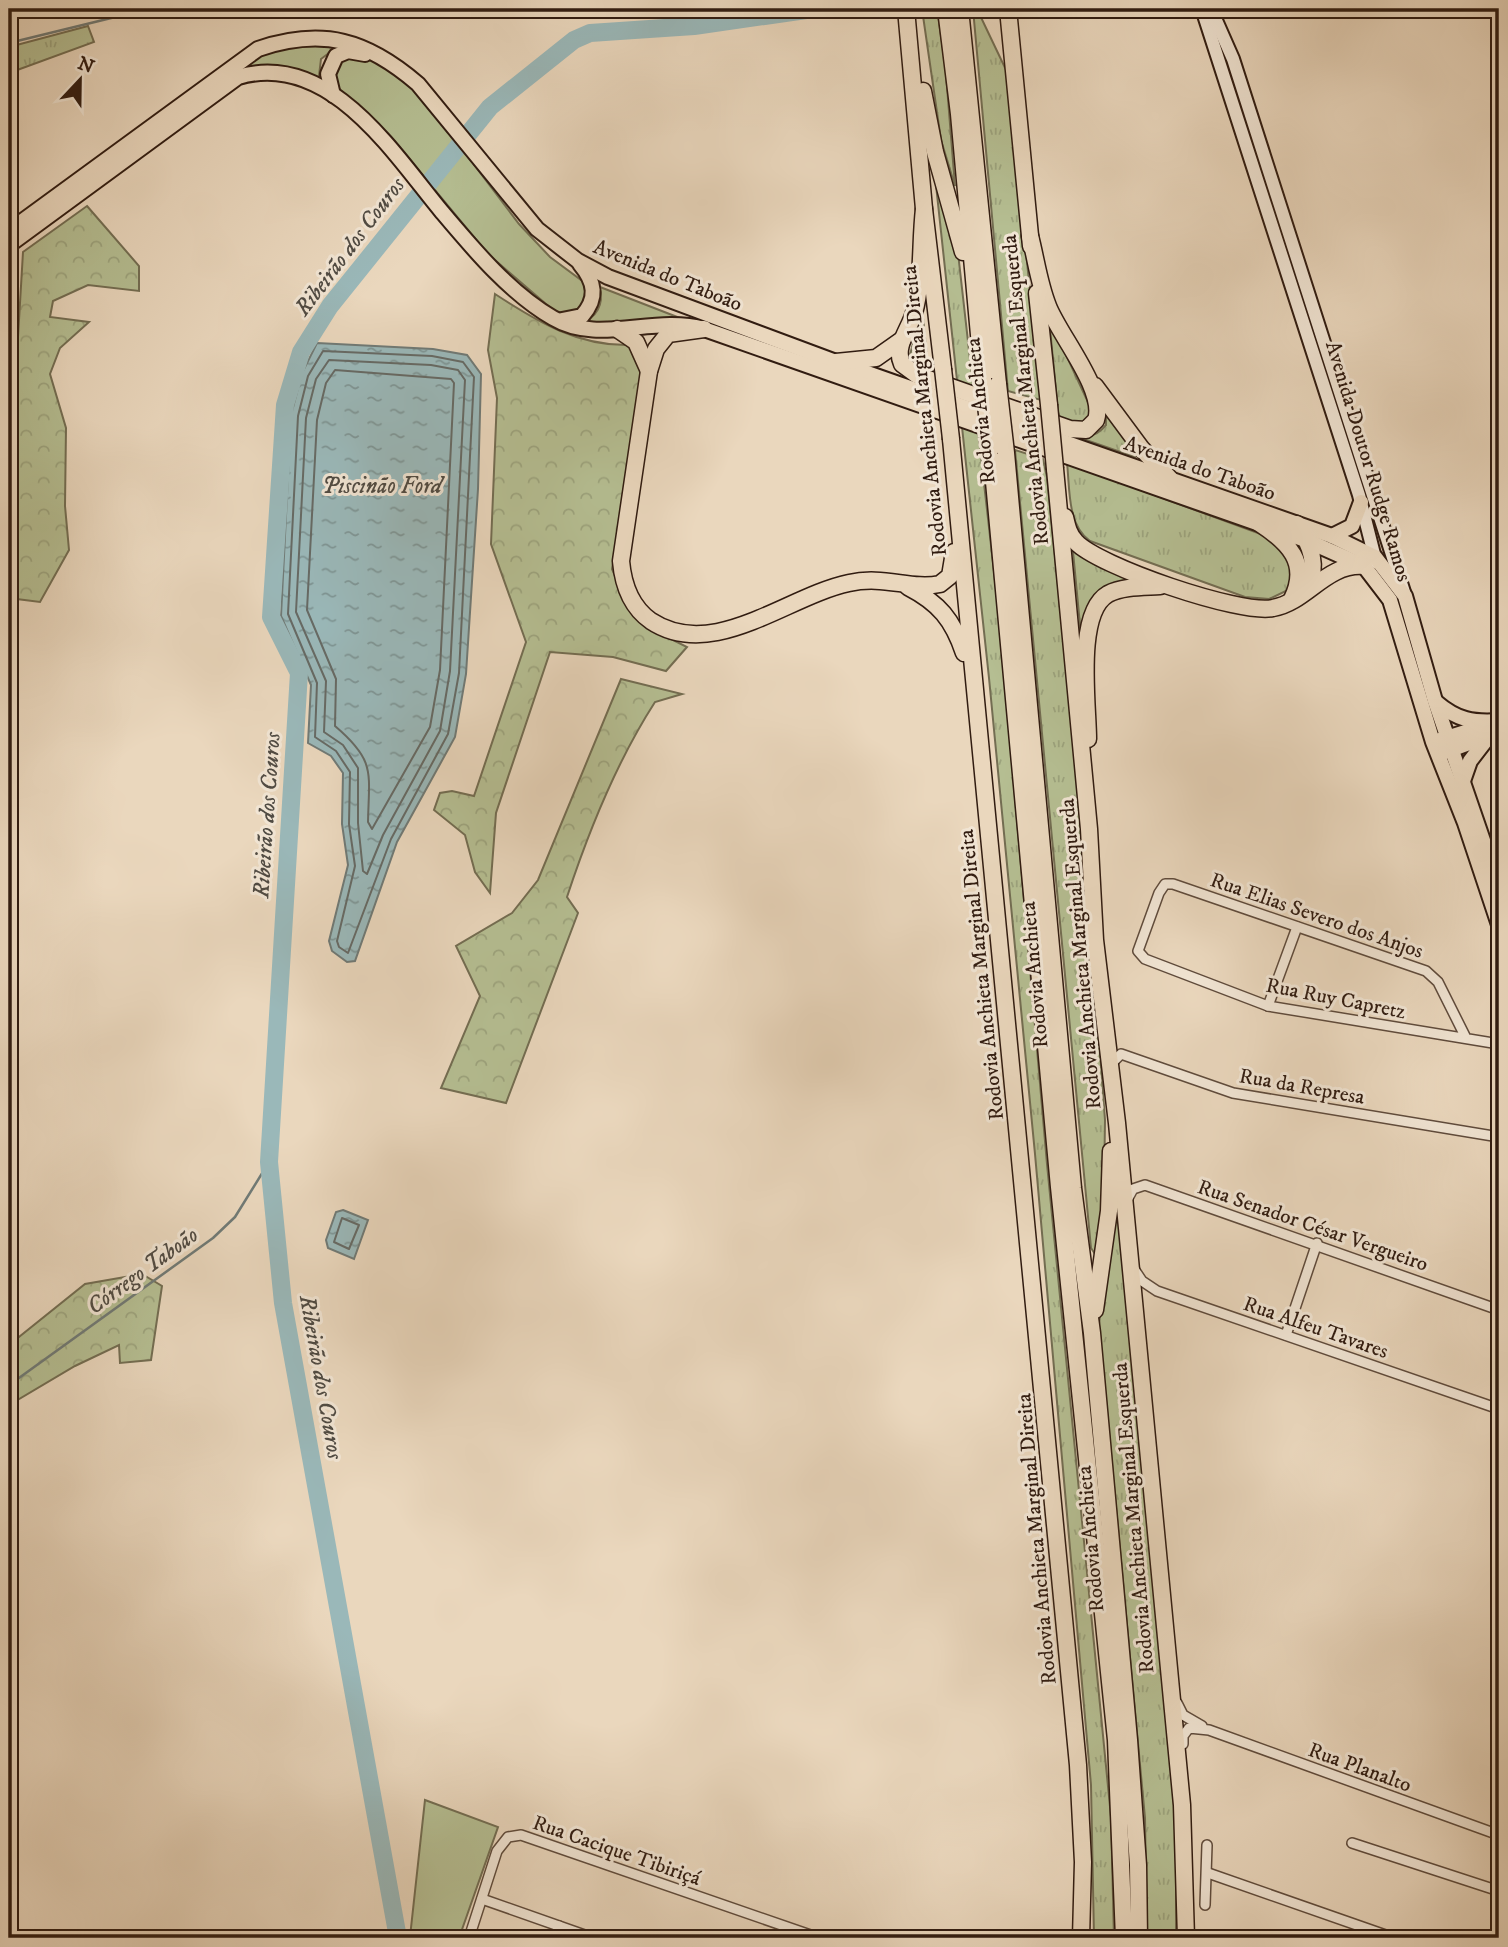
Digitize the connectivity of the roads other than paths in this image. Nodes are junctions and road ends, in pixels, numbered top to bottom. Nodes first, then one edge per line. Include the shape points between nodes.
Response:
1 (946, 9) edge
2 (960, 9) edge
3 (1008, 9) edge
4 (1202, 9) edge
5 (1211, 9) edge
6 (906, 11) edge
7 (340, 46) junction
8 (333, 95) junction
9 (924, 209) junction
10 (9, 231) edge
11 (1030, 236) junction
12 (9, 245) edge
13 (578, 261) junction
14 (976, 311) junction
15 (554, 319) junction
16 (617, 329) junction
17 (704, 330) junction
18 (903, 339) junction
19 (836, 362) junction
20 (649, 371) junction
21 (1083, 371) junction
22 (991, 381) junction
23 (998, 451) junction
24 (1170, 479) junction
25 (954, 483) junction
26 (1058, 495) junction
27 (1364, 496) junction
28 (1259, 523) junction
29 (1297, 524) junction
30 (1332, 536) junction
31 (1308, 541) junction
32 (1369, 562) junction
33 (897, 581) junction
34 (1171, 586) junction
35 (1307, 590) junction
36 (1405, 596) junction
37 (1292, 599) junction
38 (1390, 600) joint
39 (972, 677) junction
40 (1434, 701) junction
41 (1497, 727) edge
42 (1442, 746) junction
43 (1463, 781) junction
44 (1089, 829) junction
45 (1499, 887) edge
46 (1499, 925) edge
47 (1297, 927) junction
48 (1139, 948) joint
49 (1268, 1006) junction
50 (1466, 1038) junction
51 (1499, 1044) edge
52 (1109, 1066) junction
53 (1112, 1096) junction
54 (1499, 1137) edge
55 (1124, 1204) junction
56 (1317, 1243) junction
57 (1131, 1264) junction
58 (1499, 1310) edge
59 (1092, 1333) junction
60 (1286, 1335) junction
61 (1499, 1409) edge
62 (1168, 1675) junction
63 (1209, 1730) junction
64 (1182, 1805) junction
65 (1499, 1835) edge
66 (1352, 1843) dead end
67 (1207, 1845) dead end
68 (1208, 1873) junction
69 (1499, 1891) edge
70 (482, 1899) junction
71 (1205, 1905) dead end
72 (559, 1926) junction
73 (469, 1938) edge
74 (555, 1938) edge
75 (593, 1938) edge
76 (818, 1938) edge
77 (1081, 1938) edge
78 (1124, 1938) edge
79 (1139, 1938) edge
80 (1186, 1938) edge
81 (1394, 1938) edge

1 - 14 highway, Rodovia Anchieta
2 - 22 highway, Rodovia Anchieta
3 - 11 highway, Rodovia Anchieta Marginal Esquerda
4 - 27 street, Avenida Doutor Rudge Ramos
5 - 27 street, Avenida Doutor Rudge Ramos via 1233,59
6 - 9 highway, Rodovia Anchieta Marginal Direita
6 - 14 highway via 935,152
7 - 8 main road via 328,74
7 - 10 main road via 310,37 258,49
7 - 13 main road, Avenida do Taboão via 386,59 418,84 537,229
8 - 12 main road, Avenida do Taboão via 287,74 262,72 238,77
8 - 15 main road, Avenida do Taboão via 408,167 487,263
9 - 18 highway via 918,293
9 - 25 highway, Rodovia Anchieta Marginal Direita, bridge
11 - 21 highway via 1048,307
11 - 26 highway, Rodovia Anchieta Marginal Esquerda, bridge
13 - 15 main road via 592,281 593,300 582,316
13 - 19 main road, Avenida do Taboão via 639,290
14 - 22 highway, Rodovia Anchieta
15 - 16 main road, Avenida do Taboão via 577,328
16 - 17 main road, Avenida do Taboão via 661,324
16 - 20 highway via 636,342
17 - 20 highway via 668,334 656,349
17 - 28 main road, Avenida do Taboão
18 - 19 highway via 876,358
18 - 21 highway via 900,360 911,372 1079,431 1093,425 1098,412
19 - 24 main road, Avenida do Taboão
20 - 33 highway via 621,561 625,586 645,617 680,634 716,633 843,584
21 - 24 highway
22 - 23 highway, Rodovia Anchieta, bridge
23 - 59 highway, Rodovia Anchieta via 1073,1188
23 - 78 highway, Rodovia Anchieta via 1058,1174 1116,1740
24 - 29 main road, Avenida do Taboão
25 - 33 highway via 950,576 932,586
25 - 39 highway, Rodovia Anchieta Marginal Direita
26 - 34 highway via 1070,532 1081,546 1106,561
26 - 44 highway, Rodovia Anchieta Marginal Esquerda
27 - 30 main road via 1352,526
27 - 32 street, Avenida Doutor Rudge Ramos
27 - 36 street, Avenida Doutor Rudge Ramos
28 - 31 main road, Avenida do Taboão
28 - 37 highway via 1296,556 1299,576
29 - 30 main road, Avenida do Taboão
29 - 31 highway
30 - 32 main road, Avenida do Taboão
31 - 32 main road, Avenida do Taboão
31 - 35 highway via 1313,569
32 - 35 highway via 1341,568
32 - 36 main road, Avenida do Taboão
32 - 38 main road, Avenida do Taboão
33 - 39 highway via 926,597 947,616
34 - 37 highway via 1254,609 1274,608
34 - 44 highway via 1110,593 1089,620
35 - 37 highway
36 - 40 main road, Avenida Doutor Rudge Ramos
38 - 42 main road, Avenida Doutor Rudge Ramos
39 - 77 highway, Rodovia Anchieta Marginal Direita via 1078,1765
40 - 41 main road via 1457,718
40 - 42 main road, Avenida Doutor Rudge Ramos
41 - 42 main road
41 - 43 main road via 1470,761
42 - 43 main road, Avenida Doutor Rudge Ramos
42 - 46 main road, Avenida Doutor Rudge Ramos
43 - 45 main road, Avenida Doutor Rudge Ramos
44 - 52 highway, Rodovia Anchieta Marginal Esquerda
47 - 48 street, Rua Elias Severo dos Anjos via 1173,884 1162,887
47 - 49 street
47 - 50 street, Rua Elias Severo dos Anjos via 1432,975
48 - 49 street, Rua Ruy Capretz via 1138,955 1145,959
49 - 50 street, Rua Ruy Capretz
50 - 51 street, Rua Ruy Capretz
52 - 53 highway, Rodovia Anchieta Marginal Esquerda
52 - 54 street, Rua da Represa via 1121,1054 1233,1093
53 - 55 highway, Rodovia Anchieta Marginal Esquerda
53 - 59 highway via 1109,1211
55 - 56 street, Rua Senador César Vergueiro via 1133,1189 1145,1185
55 - 57 highway, Rodovia Anchieta Marginal Esquerda
56 - 58 street, Rua Senador César Vergueiro
56 - 60 street
57 - 60 street, Rua Alfeu Tavares via 1142,1281 1157,1291
57 - 62 highway, Rodovia Anchieta Marginal Esquerda
59 - 79 highway, Rodovia Anchieta via 1129,1740
60 - 61 street, Rua Alfeu Tavares
62 - 63 street, Rua Planalto via 1180,1711
62 - 64 highway, Rodovia Anchieta Marginal Esquerda
63 - 64 street via 1189,1728 1183,1736
63 - 65 street, Rua Planalto
64 - 80 highway, Rodovia Anchieta Marginal Esquerda
66 - 69 street
67 - 68 street
68 - 71 street
68 - 81 street
70 - 72 street
70 - 73 street, Rua Cacique Tibiriçá
70 - 76 street, Rua Cacique Tibiriçá via 502,1842 521,1835
72 - 74 street
72 - 75 street

